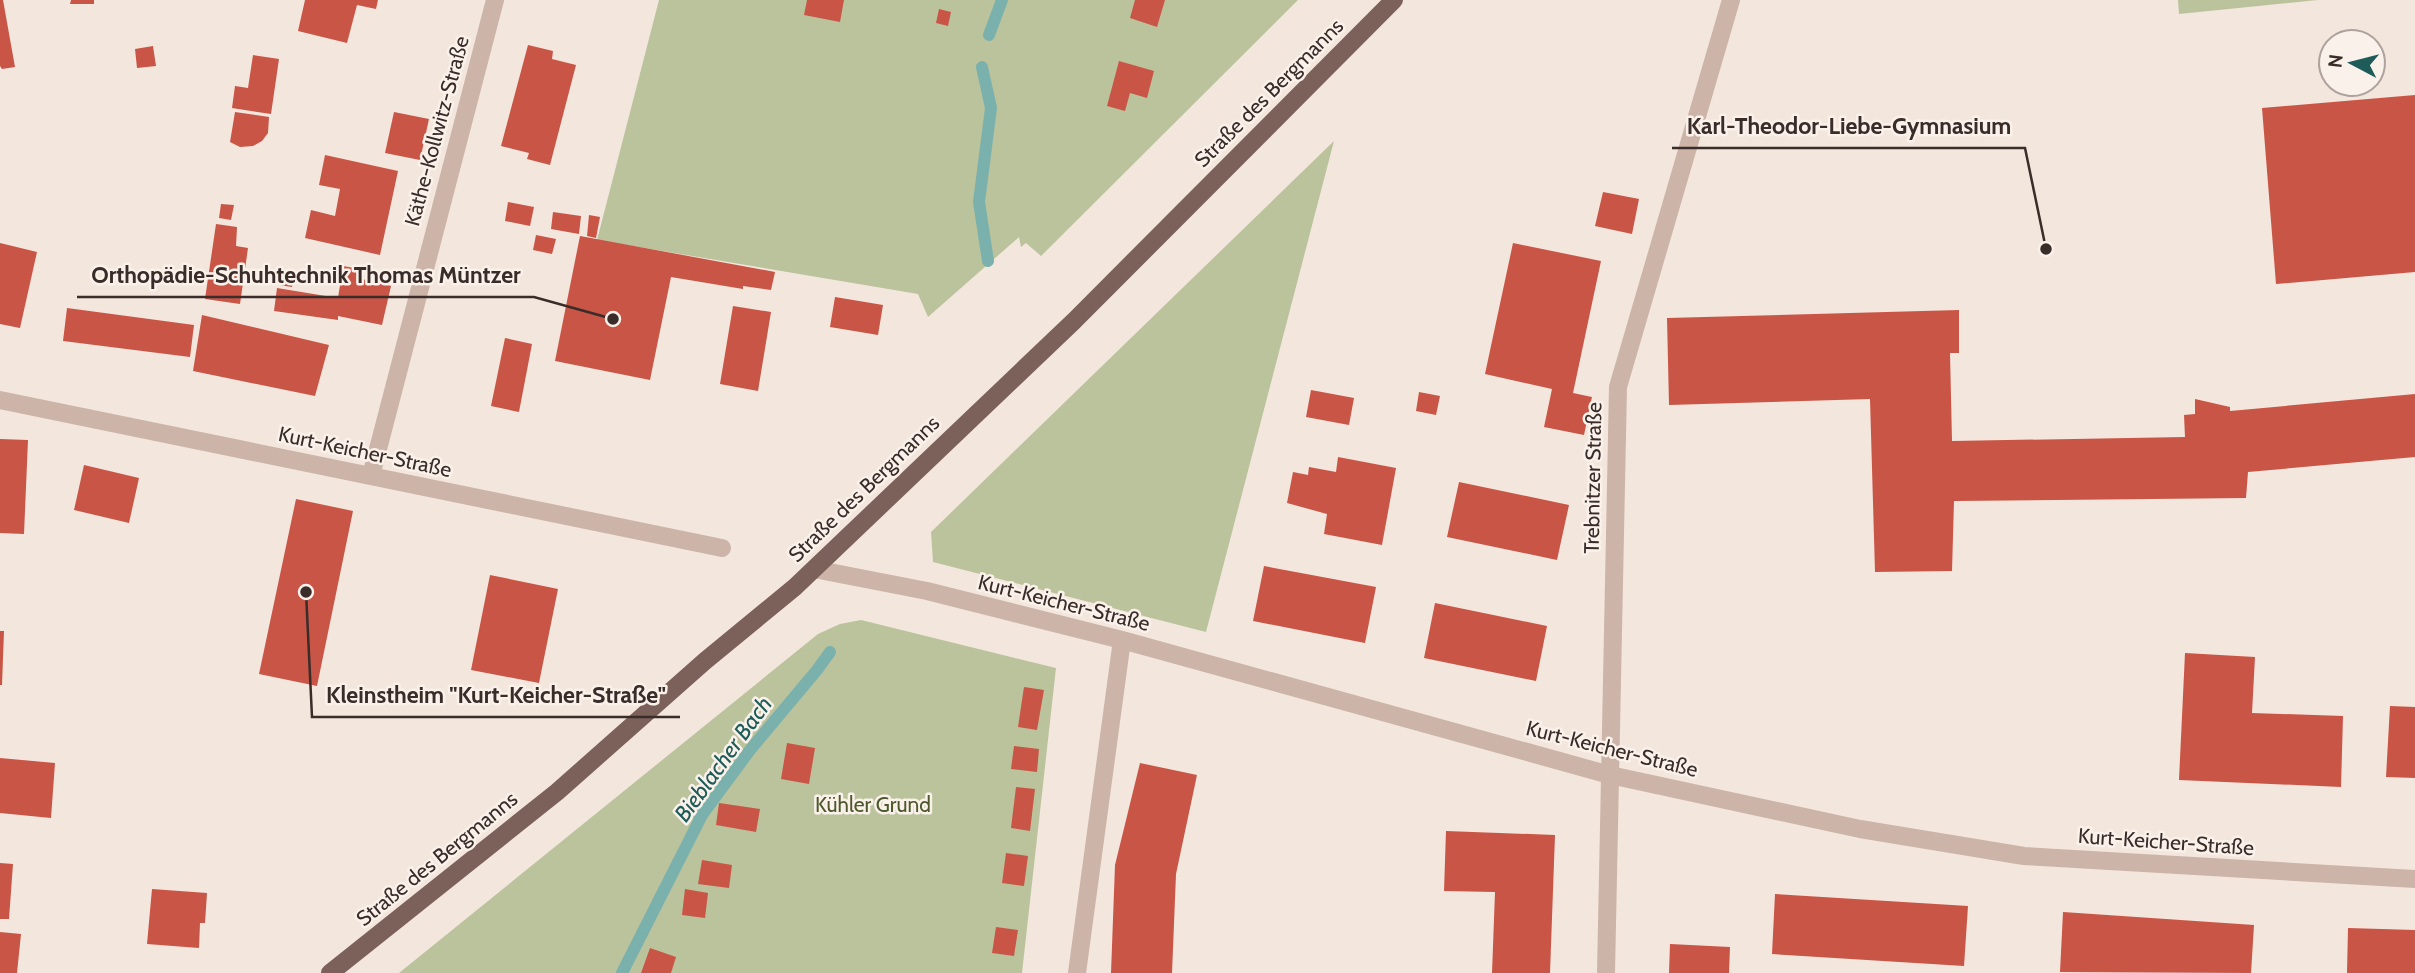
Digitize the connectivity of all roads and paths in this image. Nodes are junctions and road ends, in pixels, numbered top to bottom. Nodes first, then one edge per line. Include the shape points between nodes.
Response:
1 (495, 0) edge
2 (1394, 0) edge
3 (1731, 0) edge
4 (0, 400) edge
5 (371, 476) junction
6 (722, 548) dead end
7 (814, 569) junction
8 (1122, 640) junction
9 (1610, 775) junction
10 (2415, 879) edge
11 (330, 973) edge
12 (1077, 973) edge
13 (1606, 973) edge

1 - 5 street, Käthe-Kollwitz-Straße
2 - 7 main road, Straße des Bergmanns via 1074,321
3 - 9 street, Trebnitzer Straße via 1618,387
4 - 5 street, Kurt-Keicher-Straße
5 - 6 street, Kurt-Keicher-Straße
7 - 8 street, Kurt-Keicher-Straße via 927,591
7 - 11 main road, Straße des Bergmanns via 557,792
8 - 9 street, Kurt-Keicher-Straße
8 - 12 street
9 - 10 street, Kurt-Keicher-Straße via 1860,829 2024,856
9 - 13 street, Trebnitzer Straße

